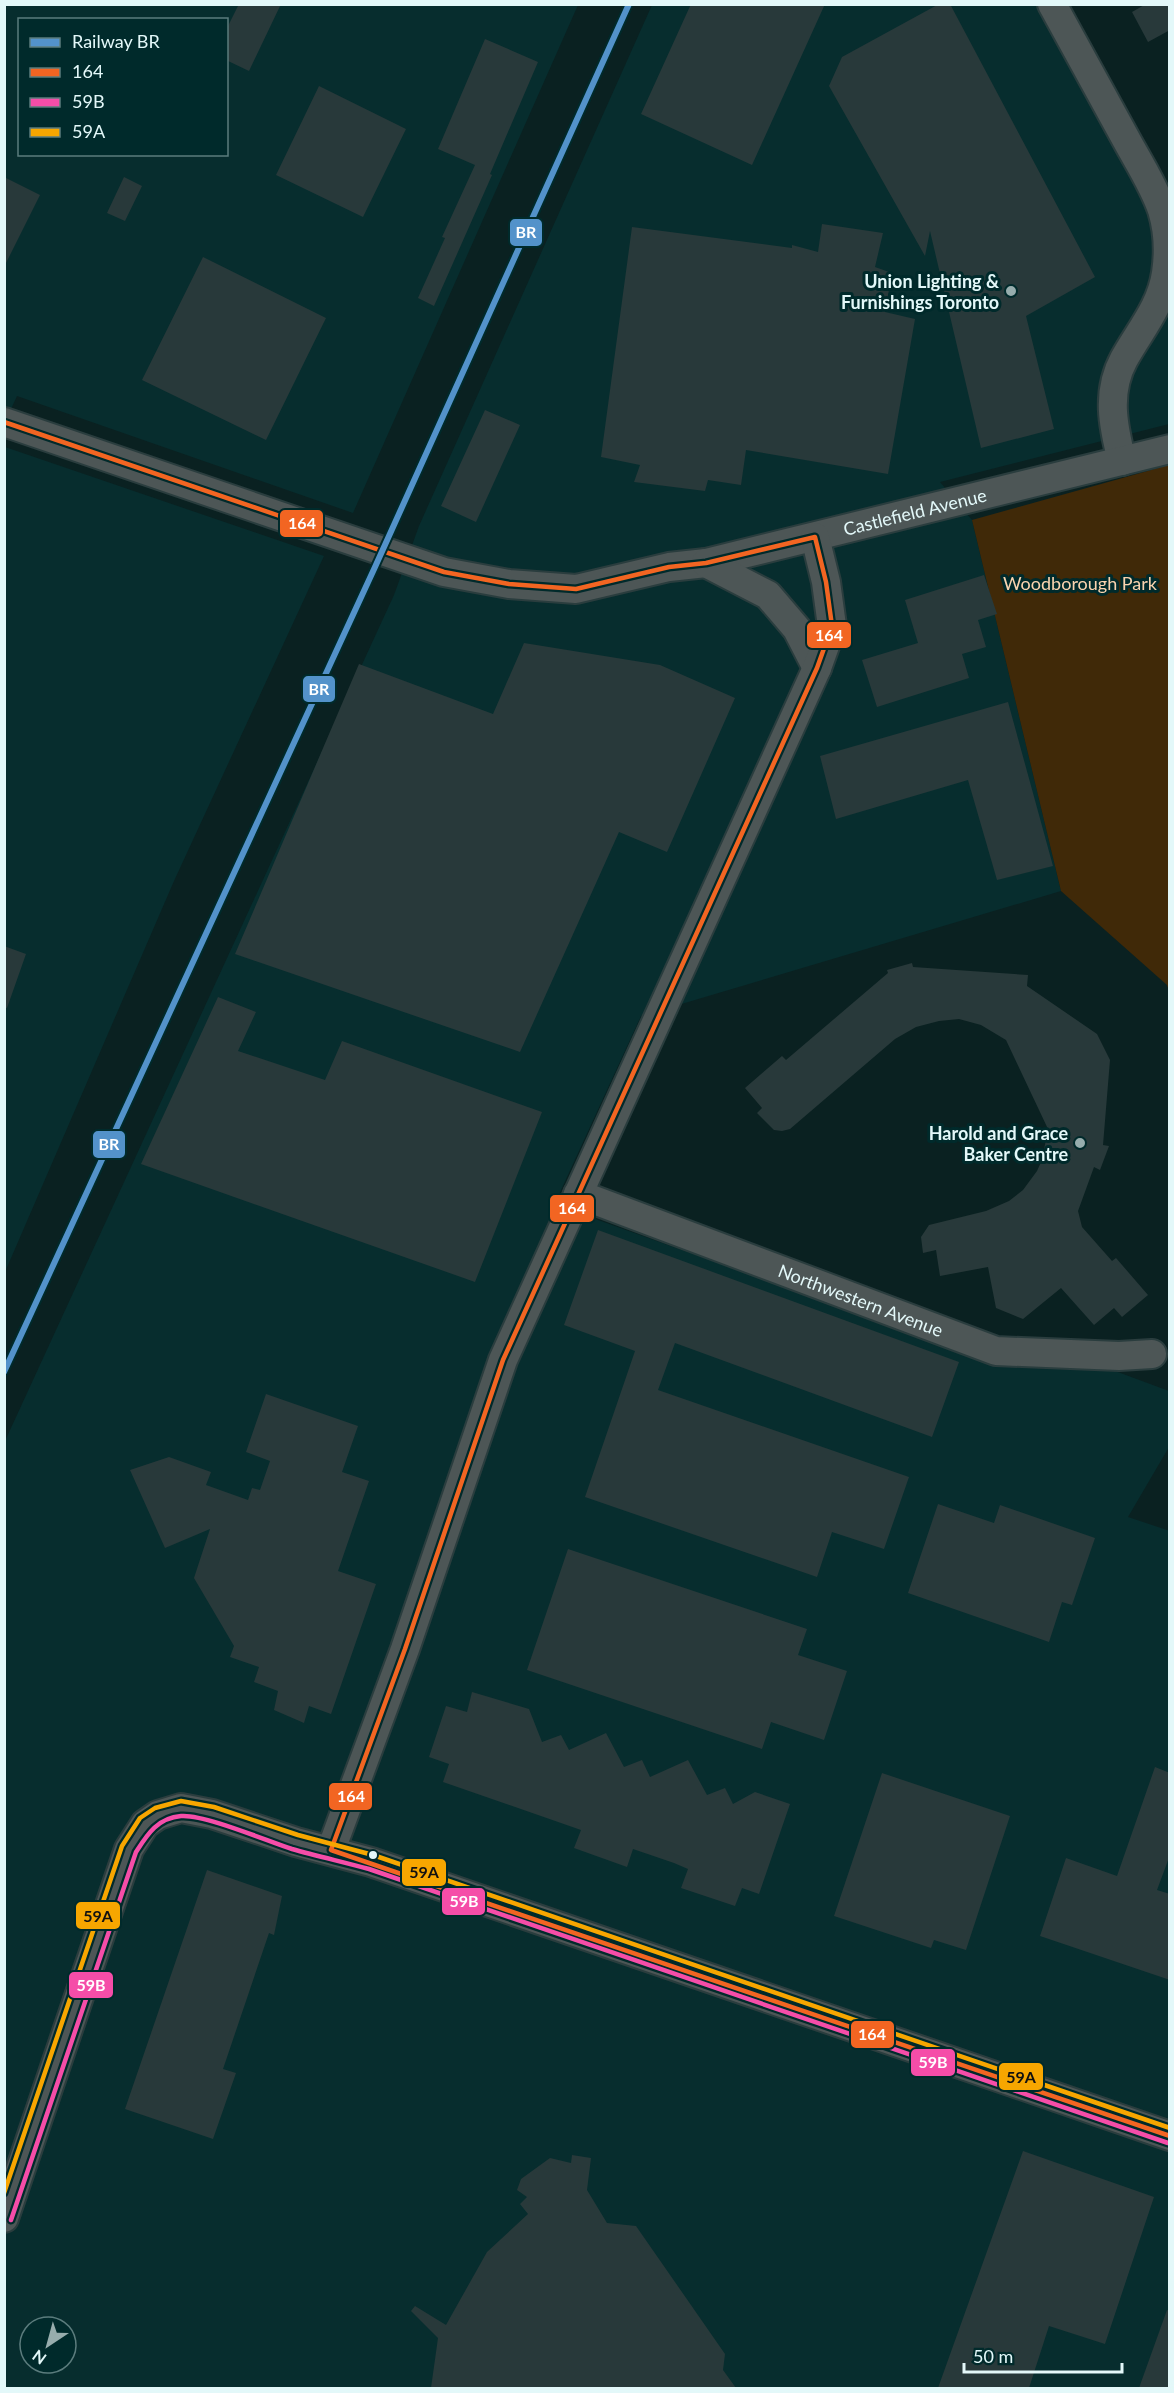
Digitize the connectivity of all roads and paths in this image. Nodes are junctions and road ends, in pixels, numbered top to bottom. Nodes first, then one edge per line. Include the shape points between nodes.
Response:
1 (1052, 4) edge
2 (4, 422) edge
3 (1170, 449) edge
4 (1122, 461) junction
5 (815, 537) junction
6 (705, 563) junction
7 (817, 668) junction
8 (578, 1194) junction
9 (1152, 1354) dead end
10 (331, 1850) junction
11 (1170, 2136) edge
12 (4, 2218) edge

1 - 4 street via 1154,190 1166,227 1168,251 1162,288 1149,320 1124,358 1113,392
2 - 6 street, Castlefield Avenue via 444,572 510,584 576,589 669,567
3 - 4 street, Castlefield Avenue
4 - 5 street, Castlefield Avenue
5 - 6 street, Castlefield Avenue
5 - 7 street via 832,626
6 - 7 street via 768,595 797,629
7 - 8 street
8 - 9 street, Northwestern Avenue via 996,1351
8 - 10 street via 503,1360 405,1649
10 - 11 street
10 - 12 street via 181,1808 145,1824 129,1849

